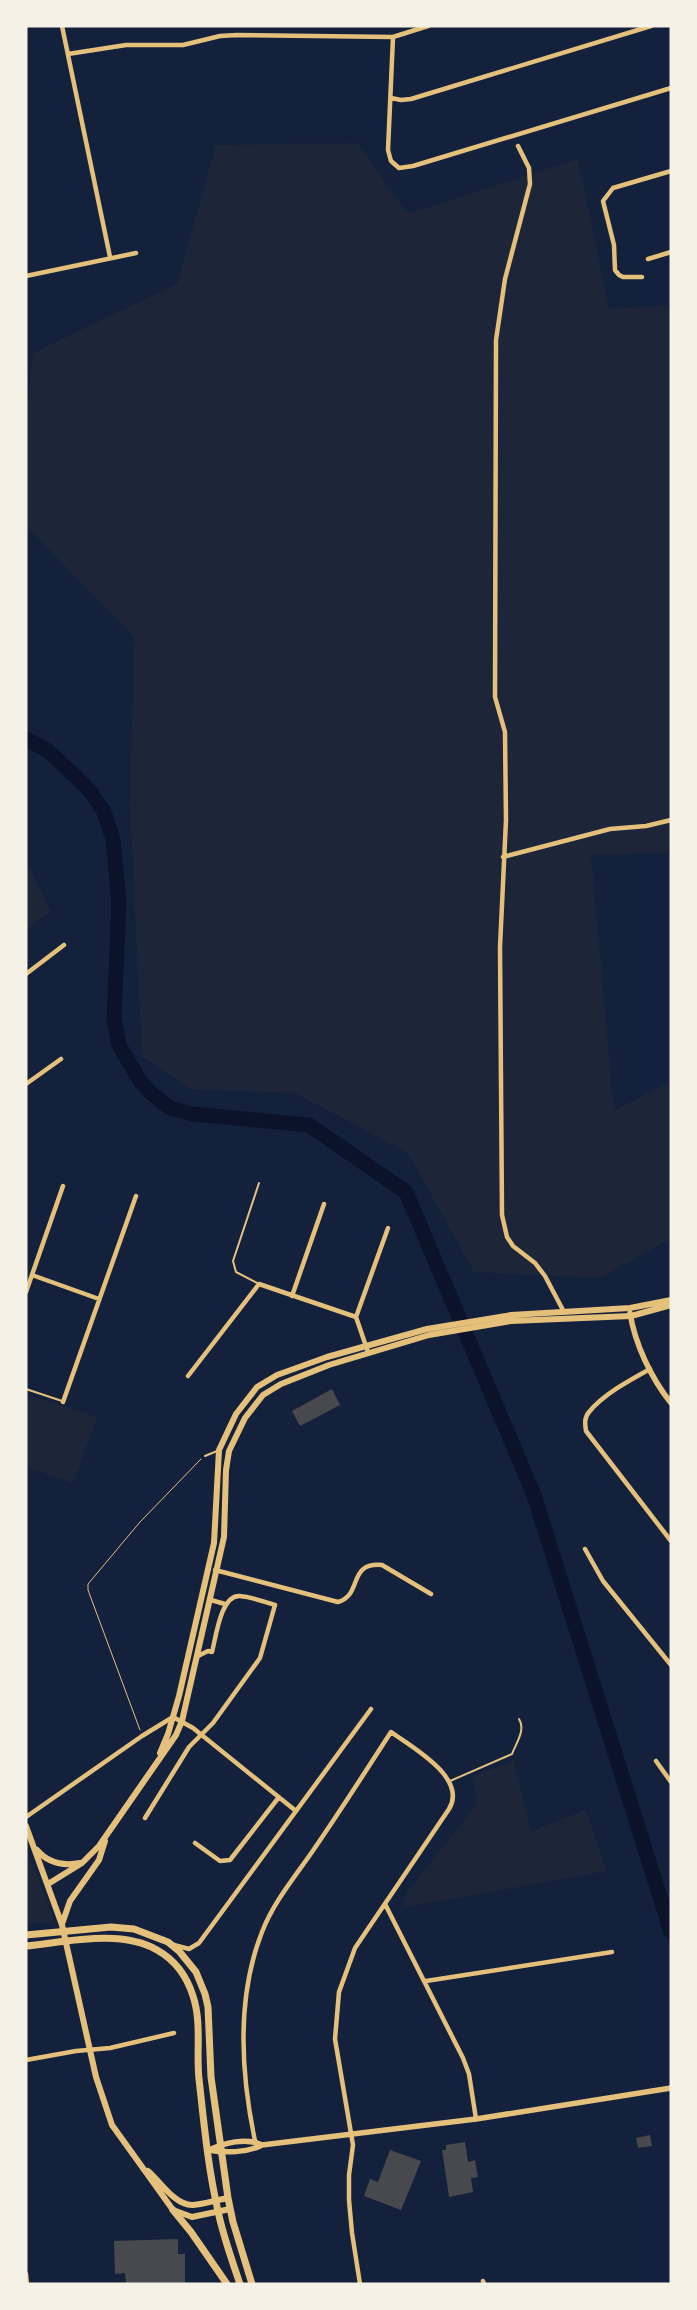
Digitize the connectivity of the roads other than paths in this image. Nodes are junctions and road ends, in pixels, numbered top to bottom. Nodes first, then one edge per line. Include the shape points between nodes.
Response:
1 (62, 26) edge
2 (428, 26) edge
3 (650, 26) edge
4 (393, 36) junction
5 (68, 54) junction
6 (671, 88) edge
7 (391, 98) junction
8 (518, 146) dead end
9 (671, 171) edge
10 (671, 252) edge
11 (136, 253) dead end
12 (110, 257) junction
13 (648, 259) dead end
14 (26, 274) edge
15 (642, 277) dead end
16 (671, 820) edge
17 (503, 856) junction
18 (64, 945) dead end
19 (26, 974) edge
20 (61, 1059) dead end
21 (26, 1084) edge
22 (259, 1183) dead end
23 (63, 1186) dead end
24 (136, 1196) dead end
25 (324, 1204) dead end
26 (388, 1228) dead end
27 (32, 1275) junction
28 (259, 1284) junction
29 (26, 1292) edge
30 (292, 1296) junction
31 (99, 1299) junction
32 (671, 1300) edge
33 (671, 1305) edge
34 (630, 1308) junction
35 (564, 1312) junction
36 (356, 1316) junction
37 (630, 1316) junction
38 (511, 1318) junction
39 (428, 1332) junction
40 (365, 1344) junction
41 (368, 1352) junction
42 (650, 1369) junction
43 (188, 1376) dead end
44 (26, 1389) edge
45 (63, 1402) joint
46 (671, 1403) edge
47 (219, 1450) junction
48 (206, 1456) road end
49 (216, 1502) junction
50 (225, 1503) junction
51 (671, 1541) edge
52 (585, 1549) dead end
53 (209, 1568) junction
54 (218, 1571) junction
55 (431, 1594) dead end
56 (211, 1600) junction
57 (224, 1604) junction
58 (198, 1656) junction
59 (671, 1665) edge
60 (371, 1709) dead end
61 (173, 1717) junction
62 (519, 1719) dead end
63 (182, 1722) junction
64 (202, 1735) junction
65 (656, 1761) dead end
66 (154, 1767) junction
67 (450, 1782) junction
68 (671, 1782) edge
69 (278, 1796) junction
70 (296, 1810) junction
71 (26, 1817) edge
72 (145, 1818) dead end
73 (26, 1826) edge
74 (108, 1833) junction
75 (195, 1843) dead end
76 (33, 1845) junction
77 (82, 1863) junction
78 (48, 1884) junction
79 (385, 1904) junction
80 (62, 1925) junction
81 (26, 1935) edge
82 (168, 1942) junction
83 (26, 1946) edge
84 (612, 1952) dead end
85 (426, 1981) junction
86 (174, 2033) dead end
87 (90, 2050) junction
88 (26, 2060) edge
89 (671, 2088) edge
90 (476, 2119) junction
91 (352, 2134) junction
92 (255, 2141) junction
93 (262, 2145) junction
94 (221, 2148) junction
95 (208, 2150) junction
96 (143, 2166) junction
97 (228, 2198) junction
98 (216, 2200) junction
99 (230, 2209) junction
100 (173, 2210) junction
101 (218, 2211) junction
102 (26, 2274) edge
103 (27, 2284) edge
104 (227, 2284) edge
105 (240, 2284) edge
106 (252, 2284) edge
107 (360, 2284) edge

1 - 5 street
2 - 4 street
3 - 7 street via 411,99
4 - 5 street via 237,35 183,45 126,44
4 - 7 street
5 - 12 street
6 - 7 street via 399,168 391,161 388,150
8 - 17 street via 529,168 530,184 504,279 496,340 495,697 505,732
9 - 15 street via 612,188 603,201 614,245 615,270 623,277
10 - 13 street
11 - 12 street
12 - 14 street
16 - 17 street via 610,829
17 - 35 street via 500,957 504,1228 513,1246 535,1263 545,1276
18 - 19 street
20 - 21 street
22 - 28 lane via 234,1255 236,1272
23 - 27 street
24 - 31 street
25 - 30 street
26 - 36 street
27 - 29 street
27 - 31 street
28 - 30 street
28 - 43 street
30 - 36 street
31 - 45 street
32 - 34 main road
33 - 37 main road
34 - 35 main road
34 - 37 street
35 - 38 main road
36 - 40 street
37 - 38 main road
37 - 42 street
38 - 39 main road
39 - 40 main road
39 - 41 main road
40 - 41 street
40 - 47 main road via 290,1370 257,1387 236,1414
41 - 50 main road via 272,1388 256,1402 229,1451
42 - 46 street
42 - 51 street via 588,1413 586,1431
44 - 45 lane
47 - 48 lane
47 - 49 main road
49 - 50 main road
49 - 53 main road
50 - 54 main road via 225,1533
52 - 59 street via 603,1581
53 - 54 street
53 - 61 main road
54 - 55 street via 338,1602 348,1598 364,1567 382,1565
54 - 56 main road
56 - 57 street
56 - 58 main road
57 - 58 street via 212,1652
57 - 64 street via 239,1596 275,1606 260,1658
58 - 63 main road
60 - 70 street
61 - 63 street
61 - 66 main road
61 - 71 street
62 - 67 lane via 522,1730 512,1754
63 - 64 street
63 - 66 main road
64 - 69 street
64 - 72 street via 189,1747
65 - 68 street
66 - 74 main road
67 - 79 street via 454,1792 452,1804
67 - 92 street via 423,1754 391,1732 281,1895 262,1930 247,1990 243,2031
69 - 70 street
69 - 75 street via 230,1860 220,1861
70 - 82 street via 199,1943 186,1948
73 - 76 main road
74 - 77 main road
74 - 80 main road via 99,1860 70,1901
76 - 77 main road via 57,1863
76 - 78 main road
77 - 78 main road
78 - 80 main road
79 - 85 street
79 - 91 street via 355,1948 337,2006 336,2054
80 - 87 main road
81 - 82 main road via 134,1929
82 - 94 main road via 196,1972 205,1994 211,2077
83 - 95 main road via 121,1939 146,1944 167,1956 184,1974 196,2010 198,2078
84 - 85 street
85 - 90 street via 466,2067
86 - 87 street
87 - 88 street
87 - 96 main road via 112,2125
89 - 90 street
90 - 91 street
91 - 93 street
91 - 107 street via 349,2200
92 - 93 street
92 - 94 street
93 - 94 street
94 - 95 street
94 - 97 main road
95 - 98 main road
96 - 98 main road via 180,2202 192,2205
96 - 100 main road
97 - 98 main road
97 - 99 main road
98 - 101 main road
99 - 101 main road
99 - 106 main road
100 - 101 main road via 192,2217
100 - 104 main road
101 - 105 main road
102 - 103 street

